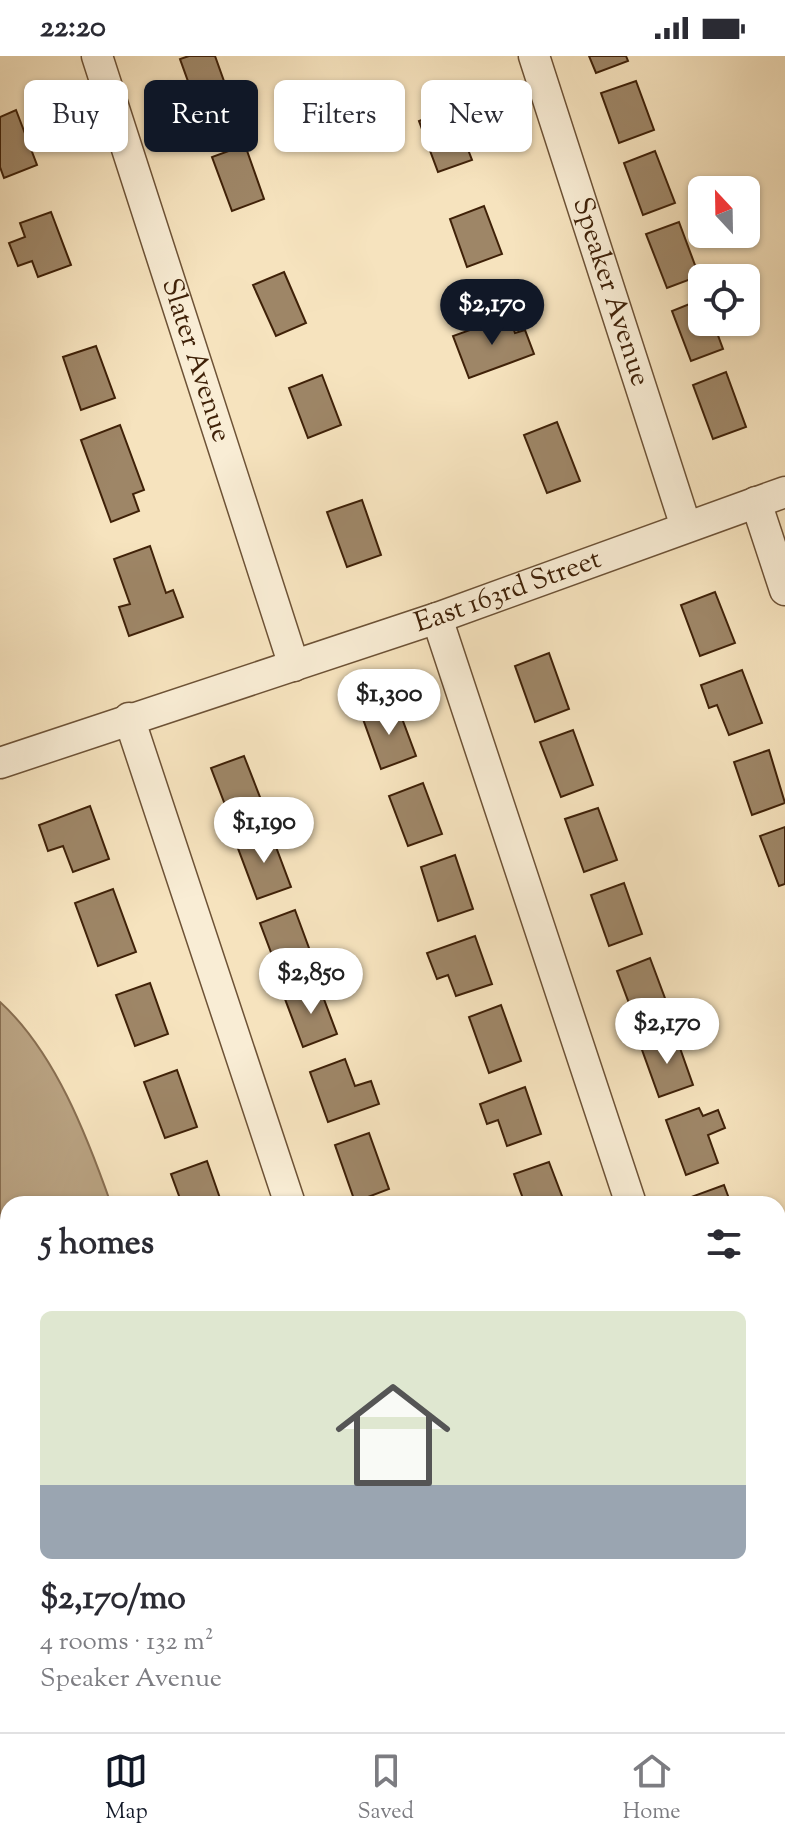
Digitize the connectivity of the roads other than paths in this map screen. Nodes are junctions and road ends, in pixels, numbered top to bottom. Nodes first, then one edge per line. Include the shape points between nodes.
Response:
1 (97, 56) edge
2 (534, 56) edge
3 (785, 492) edge
4 (756, 502) junction
5 (686, 527) junction
6 (785, 590) edge
7 (437, 618) junction
8 (294, 666) junction
9 (129, 718) junction
10 (0, 763) edge
11 (287, 1196) edge
12 (628, 1196) edge

1 - 8 street, Slater Avenue
2 - 5 street, Speaker Avenue
3 - 4 street, East 163rd Street
4 - 5 street, East 163rd Street
4 - 6 street
5 - 7 street, East 163rd Street
7 - 8 street, East 163rd Street
7 - 12 street
8 - 9 street, East 163rd Street
9 - 10 street, East 163rd Street
9 - 11 street

